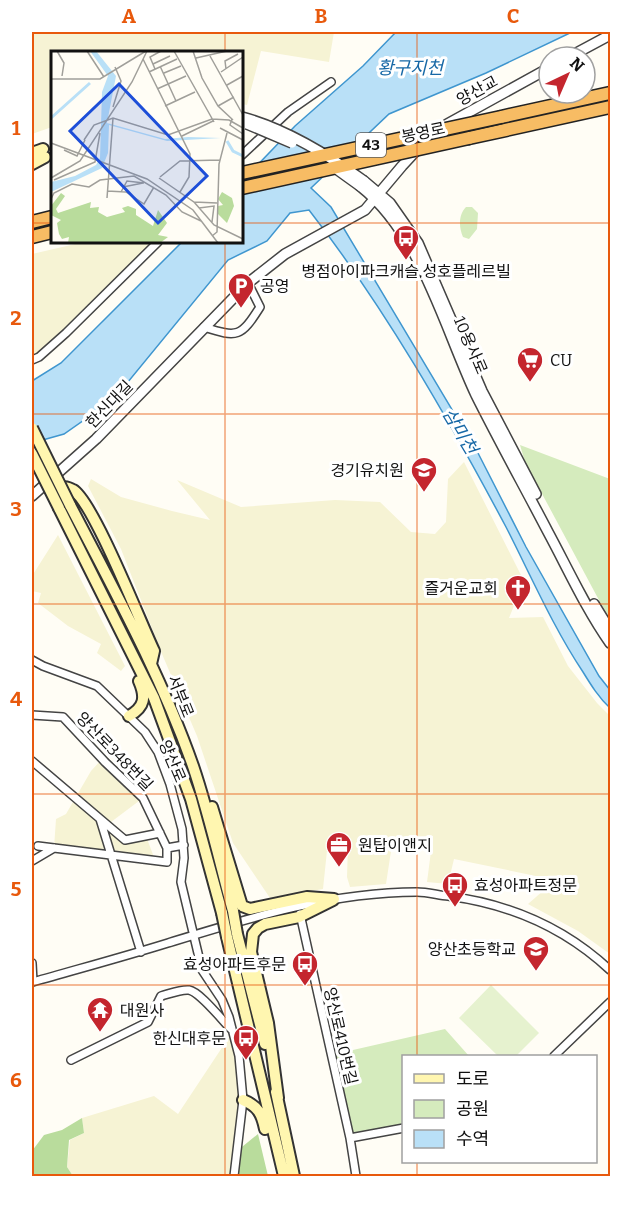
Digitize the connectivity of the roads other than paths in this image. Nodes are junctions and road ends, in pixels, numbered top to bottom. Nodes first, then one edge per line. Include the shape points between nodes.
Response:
1 (610, 35) edge
2 (591, 45) edge
3 (537, 75) edge
4 (331, 82) dead end
5 (610, 93) edge
6 (610, 107) edge
7 (243, 117) edge
8 (243, 123) edge
9 (48, 151) edge
10 (32, 153) edge
11 (243, 154) edge
12 (32, 164) edge
13 (243, 173) edge
14 (362, 183) junction
15 (243, 188) edge
16 (378, 196) junction
17 (51, 217) edge
18 (398, 221) junction
19 (32, 222) edge
20 (51, 232) edge
21 (317, 236) joint
22 (32, 237) edge
23 (157, 243) edge
24 (248, 283) junction
25 (204, 327) junction
26 (32, 360) edge
27 (32, 428) edge
28 (32, 454) edge
29 (47, 482) junction
30 (32, 496) edge
31 (64, 507) junction
32 (103, 595) junction
33 (610, 630) edge
34 (610, 643) edge
35 (32, 660) edge
36 (151, 664) junction
37 (32, 715) edge
38 (129, 716) junction
39 (187, 750) junction
40 (32, 761) edge
41 (100, 819) junction
42 (160, 833) junction
43 (184, 845) junction
44 (38, 846) dead end
45 (54, 848) junction
46 (167, 848) junction
47 (111, 856) junction
48 (32, 861) edge
49 (334, 899) junction
50 (306, 905) junction
51 (227, 912) junction
52 (299, 917) junction
53 (193, 936) junction
54 (232, 936) junction
55 (141, 952) junction
56 (32, 963) edge
57 (610, 970) edge
58 (32, 983) edge
59 (610, 1002) edge
60 (233, 1031) junction
61 (555, 1055) edge
62 (71, 1060) dead end
63 (278, 1098) junction
64 (243, 1100) junction
65 (402, 1128) edge
66 (350, 1138) junction
67 (234, 1176) edge
68 (283, 1176) edge
69 (294, 1176) edge
70 (356, 1176) edge

1 - 2 street
3 - 16 street, 양산교 via 442,127
4 - 11 street via 288,112
5 - 13 highway, 봉영로 / 43, bridge
6 - 15 highway, 봉영로 / 43, bridge
7 - 14 street, 10용사로, bridge via 293,136
8 - 14 street, 10용사로, bridge via 298,146
9 - 10 main road
9 - 12 main road
14 - 16 street, 10용사로
16 - 18 street, 10용사로
16 - 21 street, 양산교 via 359,214
17 - 19 highway
18 - 33 street, 10용사로 via 418,243 482,391
18 - 34 street, 10용사로 via 476,394
20 - 22 highway
21 - 24 street, 한신대길 via 285,254
23 - 26 street via 66,333
24 - 25 street, 한신대길
24 - 25 street via 260,307 246,329 223,334
25 - 29 street, 한신대길 via 96,439
27 - 31 main road, bridge
28 - 31 main road, bridge
29 - 30 street, 한신대길
29 - 36 main road via 52,489 75,491 89,511 154,651
31 - 32 main road, 서부로
31 - 36 main road, 서부로
32 - 38 main road via 144,692 141,708
32 - 51 main road, 서부로 via 172,744
35 - 38 street, 양산로 via 97,686
36 - 39 main road, 서부로
37 - 42 street, 양산로348번길 via 63,717 143,798
38 - 43 street, 양산로 via 158,752
39 - 49 main road via 202,777 242,906 250,909 307,897
39 - 51 main road, 서부로 via 212,831
40 - 41 street
41 - 42 street via 125,840
41 - 47 street
42 - 46 street, 양산로348번길
43 - 46 street
43 - 53 street, 양산로 via 181,882
44 - 45 street
45 - 47 street
45 - 48 street
46 - 47 street via 167,862
47 - 55 street
49 - 50 street
49 - 52 main road
49 - 57 street via 418,892 493,905 556,929
50 - 52 street
50 - 53 street
51 - 54 main road, bridge
52 - 63 main road via 265,924 253,934 251,943 268,1023
52 - 66 street, 양산로410번길
53 - 55 street
53 - 60 street, 양산로 via 202,970 222,1000
54 - 63 main road
54 - 68 main road
55 - 58 street
56 - 58 street
59 - 61 street
60 - 62 street via 201,995 188,990 161,996 148,1022
60 - 64 street, 양산로
63 - 69 main road
64 - 67 street, 양산로
64 - 68 main road via 262,1116 273,1162
65 - 66 street
66 - 70 street, 양산로410번길

